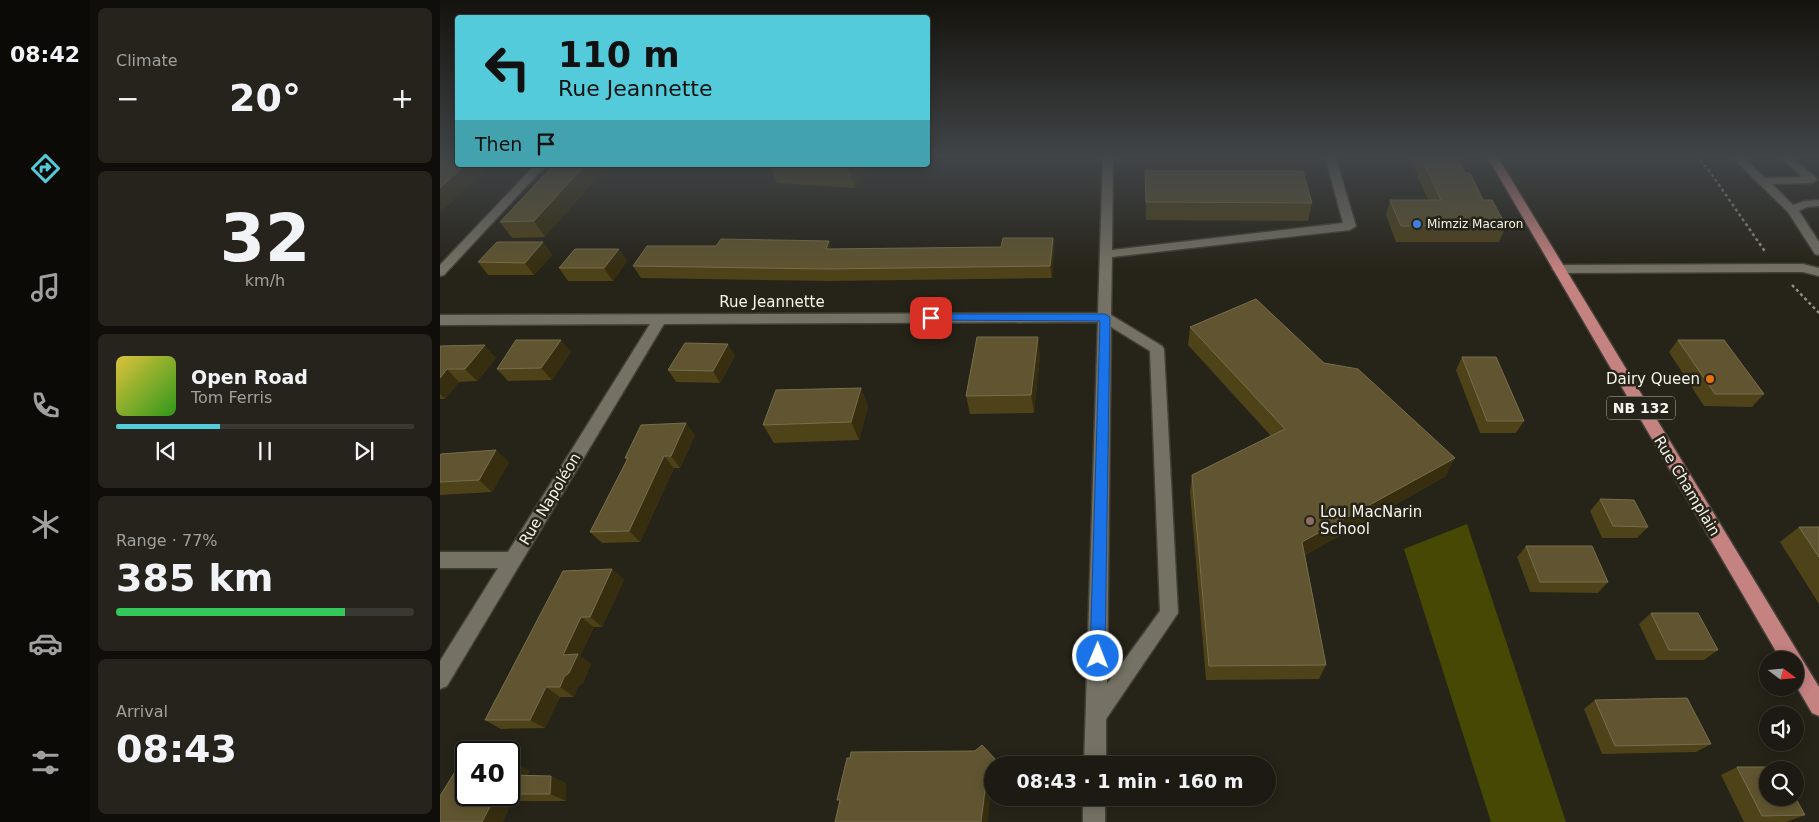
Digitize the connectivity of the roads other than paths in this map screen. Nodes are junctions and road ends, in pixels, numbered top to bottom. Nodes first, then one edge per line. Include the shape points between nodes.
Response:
1 (513, 194) edge
2 (1107, 194) edge
3 (1341, 194) edge
4 (1514, 194) edge
5 (1776, 194) edge
6 (1819, 203) edge
7 (1792, 210) junction
8 (1819, 251) edge
9 (1106, 254) junction
10 (1558, 270) junction
11 (440, 272) edge
12 (1819, 272) edge
13 (1105, 317) junction
14 (660, 319) junction
15 (440, 320) edge
16 (440, 560) edge
17 (513, 560) junction
18 (1787, 651) edge
19 (440, 679) edge
20 (1804, 681) edge
21 (1819, 706) edge
22 (1096, 716) junction
23 (1095, 756) edge
24 (1094, 806) edge
25 (1094, 822) edge

1 - 11 street
2 - 9 street
3 - 9 street via 1350,226
4 - 10 main road, Rue Champlain / NB 132
5 - 7 street
6 - 7 street via 1805,204
7 - 8 street
9 - 13 street
10 - 12 street via 1803,268
10 - 18 main road, Rue Champlain / NB 132
13 - 14 street, Rue Jeannette
13 - 22 street
13 - 22 street via 1157,349 1169,613
14 - 15 street, Rue Jeannette
14 - 17 street, Rue Napoléon
16 - 17 street
17 - 19 street, Rue Napoléon
20 - 21 main road
22 - 23 street
24 - 25 street

